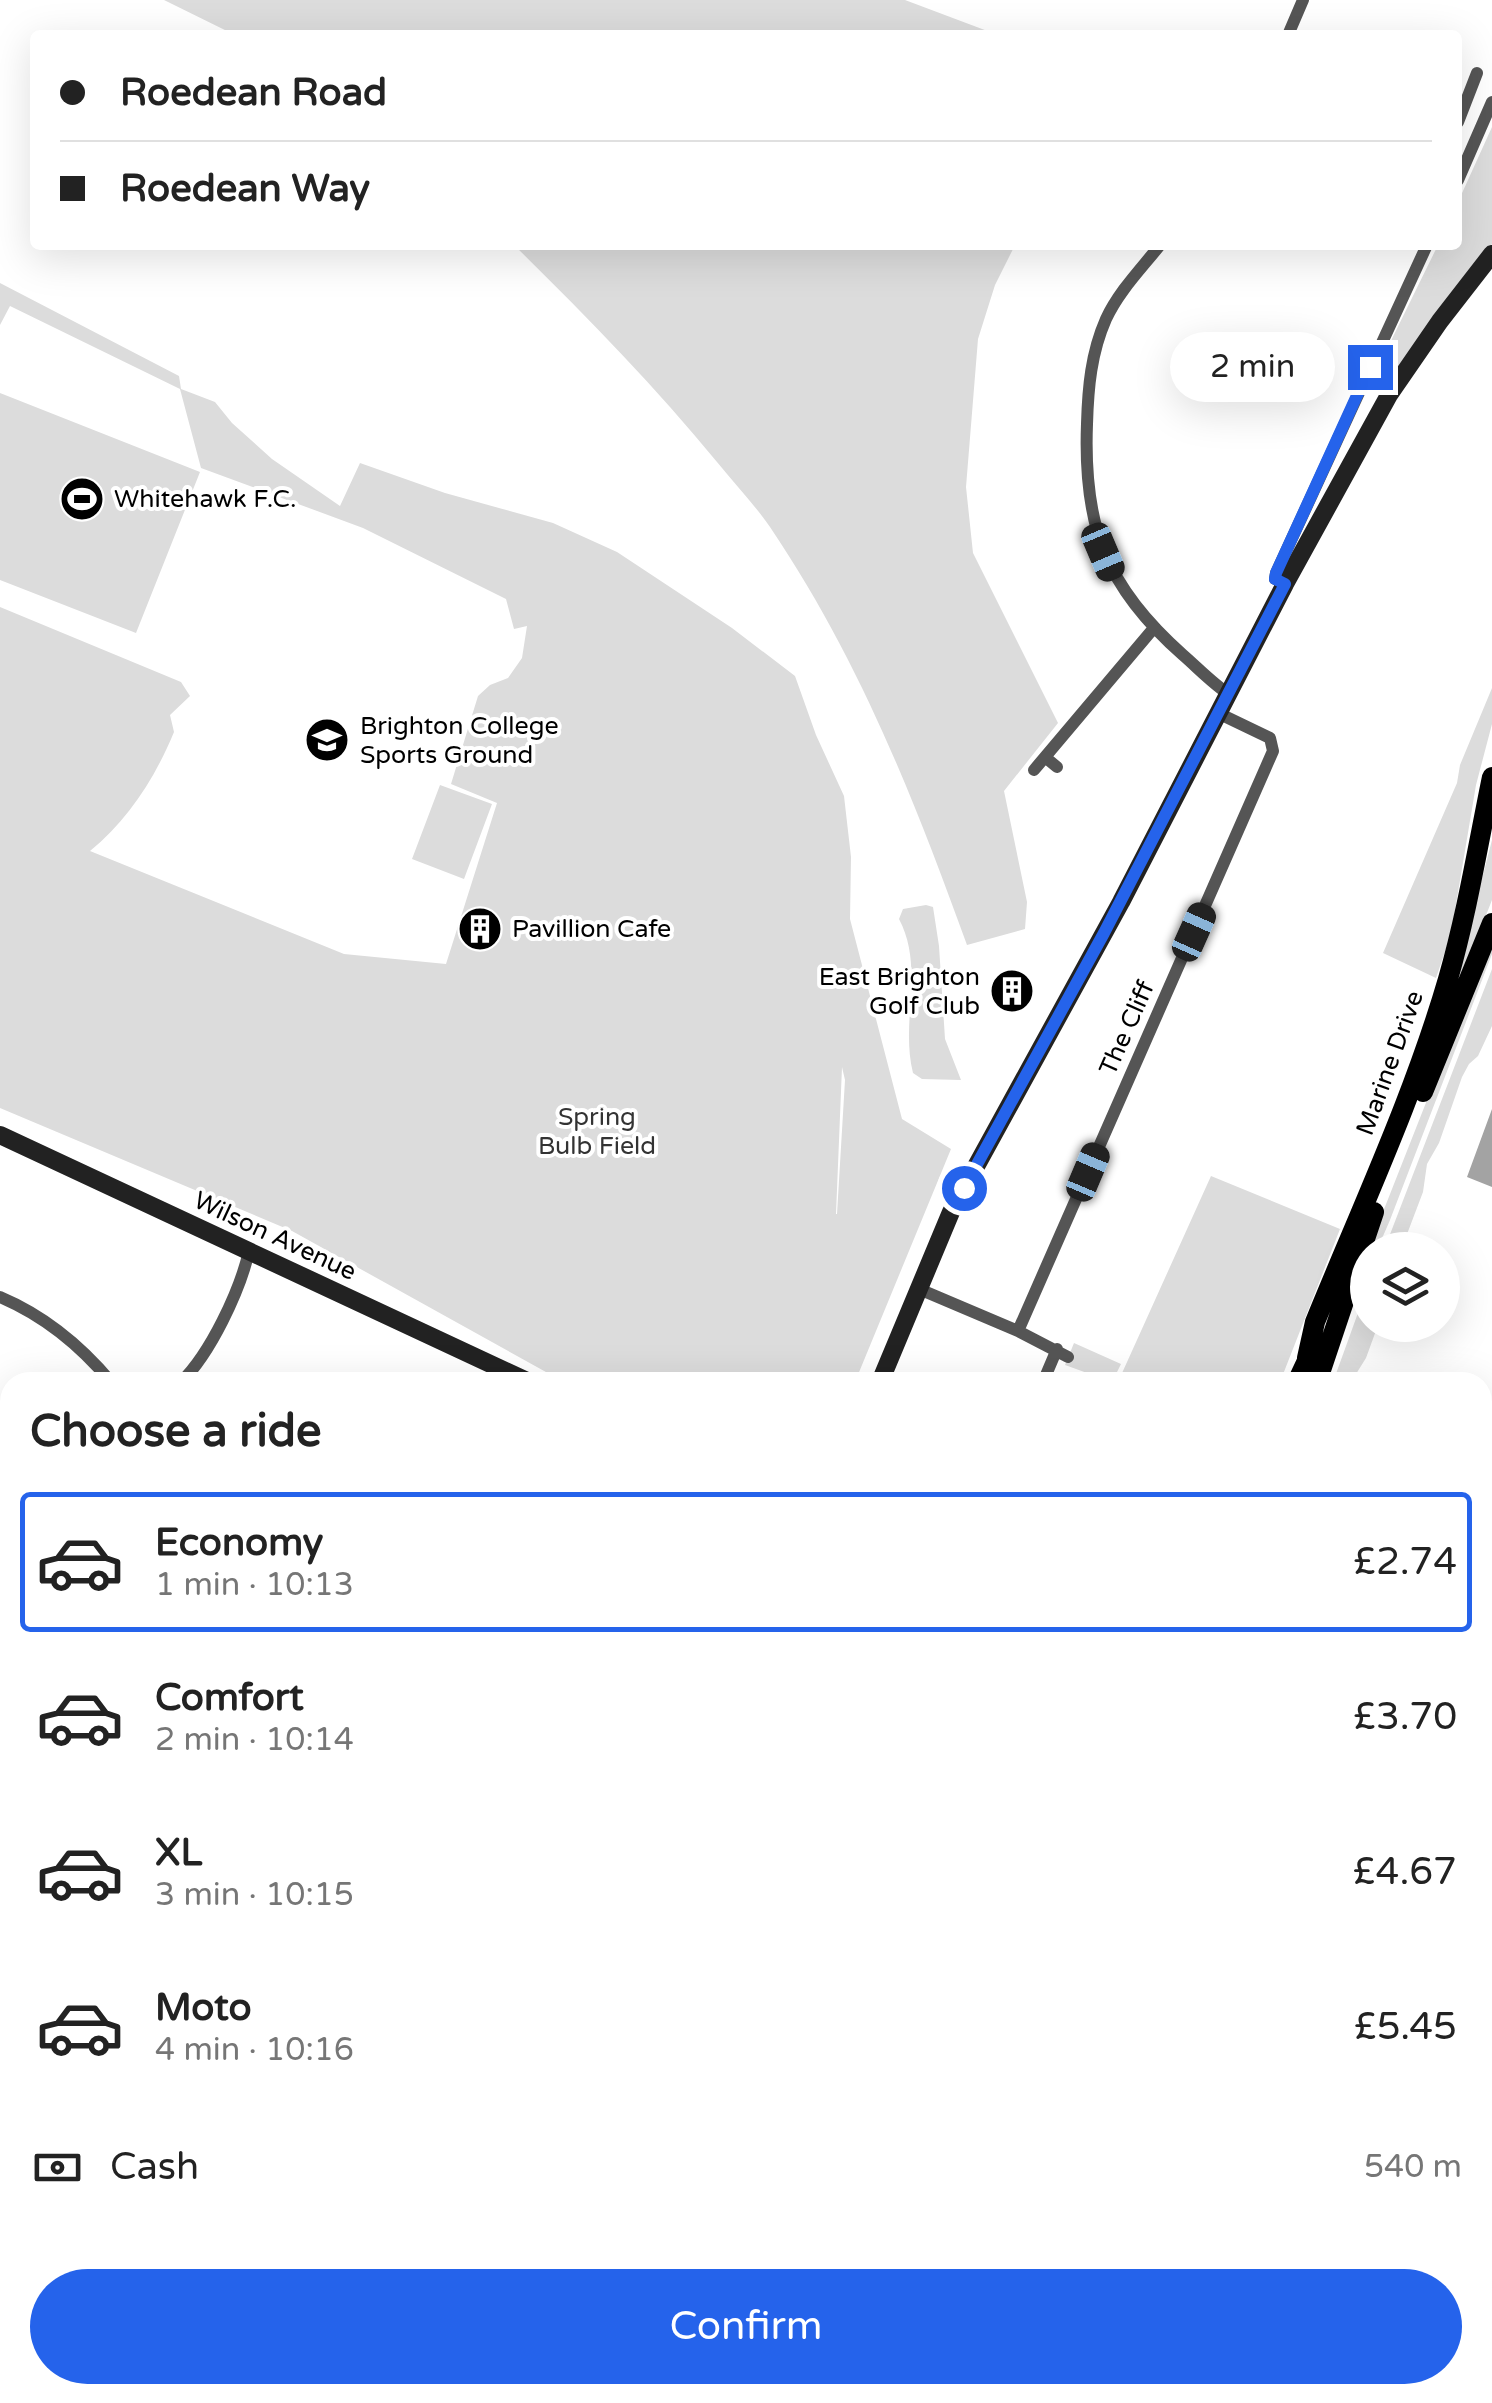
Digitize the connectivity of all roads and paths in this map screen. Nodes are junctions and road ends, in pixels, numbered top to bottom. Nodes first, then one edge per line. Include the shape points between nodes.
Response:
1 (1303, 0) edge
2 (1290, 30) edge
3 (1476, 73) dead end
4 (1492, 102) edge
5 (1462, 111) edge
6 (1462, 171) edge
7 (1156, 250) edge
8 (1425, 250) edge
9 (1492, 254) edge
10 (1306, 528) junction
11 (1153, 628) junction
12 (1230, 694) junction
13 (1220, 714) junction
14 (1045, 757) junction
15 (1057, 768) dead end
16 (1034, 770) dead end
17 (1492, 778) edge
18 (1492, 923) edge
19 (0, 1135) edge
20 (1374, 1212) junction
21 (250, 1251) junction
22 (920, 1289) junction
23 (0, 1297) edge
24 (1018, 1331) junction
25 (1307, 1358) junction
26 (102, 1372) edge
27 (189, 1372) edge
28 (506, 1372) edge
29 (884, 1372) edge
30 (1050, 1372) edge
31 (1301, 1372) edge
32 (1320, 1372) edge

1 - 2 street
3 - 5 street
4 - 6 street
7 - 11 street via 1120,294 1102,331 1086,432 1092,511 1103,552 1121,589
8 - 10 street
9 - 10 main road via 1397,382
10 - 12 main road
11 - 12 street
11 - 14 street
12 - 13 main road
13 - 22 main road via 951,1212
13 - 24 street, The Cliff via 1270,738 1274,751
14 - 15 street
14 - 16 street
17 - 25 main road, Marine Drive via 1447,982 1315,1322
18 - 20 main road, Marine Drive
19 - 21 main road, Wilson Avenue
20 - 25 main road, Marine Drive
20 - 32 main road
21 - 27 street
21 - 28 main road, Wilson Avenue
22 - 24 street
22 - 29 main road
23 - 26 street via 52,1325
24 - 30 street via 1062,1353
25 - 31 main road, Marine Drive

